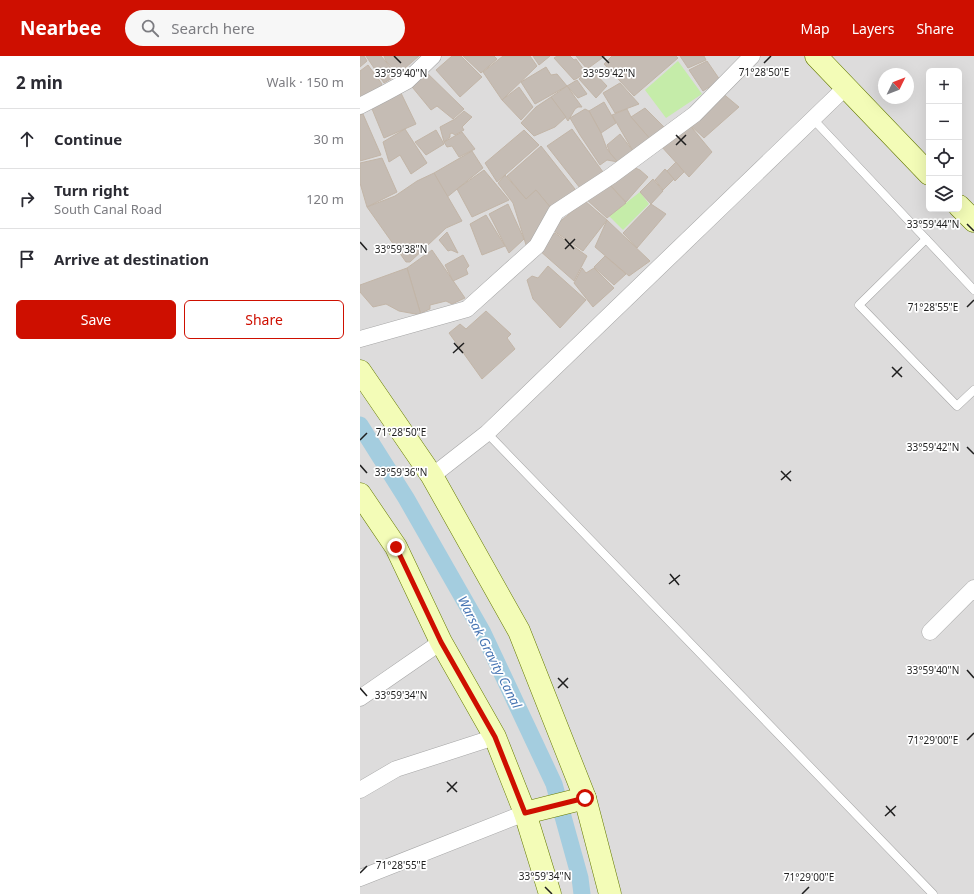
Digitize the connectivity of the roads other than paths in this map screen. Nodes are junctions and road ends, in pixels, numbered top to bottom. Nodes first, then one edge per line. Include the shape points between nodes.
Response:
1 (433, 56) edge
2 (752, 56) edge
3 (816, 56) edge
4 (846, 87) junction
5 (360, 106) edge
6 (813, 119) junction
7 (926, 171) edge
8 (962, 209) edge
9 (974, 221) edge
10 (926, 239) junction
11 (974, 290) edge
12 (360, 340) edge
13 (360, 372) edge
14 (974, 390) edge
15 (487, 433) junction
16 (432, 476) junction
17 (360, 494) edge
18 (974, 588) edge
19 (930, 632) dead end
20 (441, 642) junction
21 (360, 698) edge
22 (495, 737) junction
23 (360, 790) edge
24 (585, 798) junction
25 (525, 813) junction
26 (360, 876) edge
27 (550, 894) edge
28 (610, 894) edge
29 (933, 894) edge

1 - 5 street via 407,80
2 - 12 street via 695,114 611,176 556,212 537,246 467,309
3 - 4 main road
4 - 6 street
4 - 7 main road
6 - 10 lane
6 - 15 street
8 - 9 main road
10 - 11 lane
10 - 14 lane via 859,305 957,406
13 - 16 main road
15 - 16 street
15 - 29 lane
16 - 24 main road via 519,632
17 - 20 main road via 396,547
18 - 19 street
20 - 21 street
20 - 22 main road
22 - 23 street via 396,769
22 - 25 main road
24 - 25 main road
24 - 28 main road
25 - 26 street
25 - 27 main road

